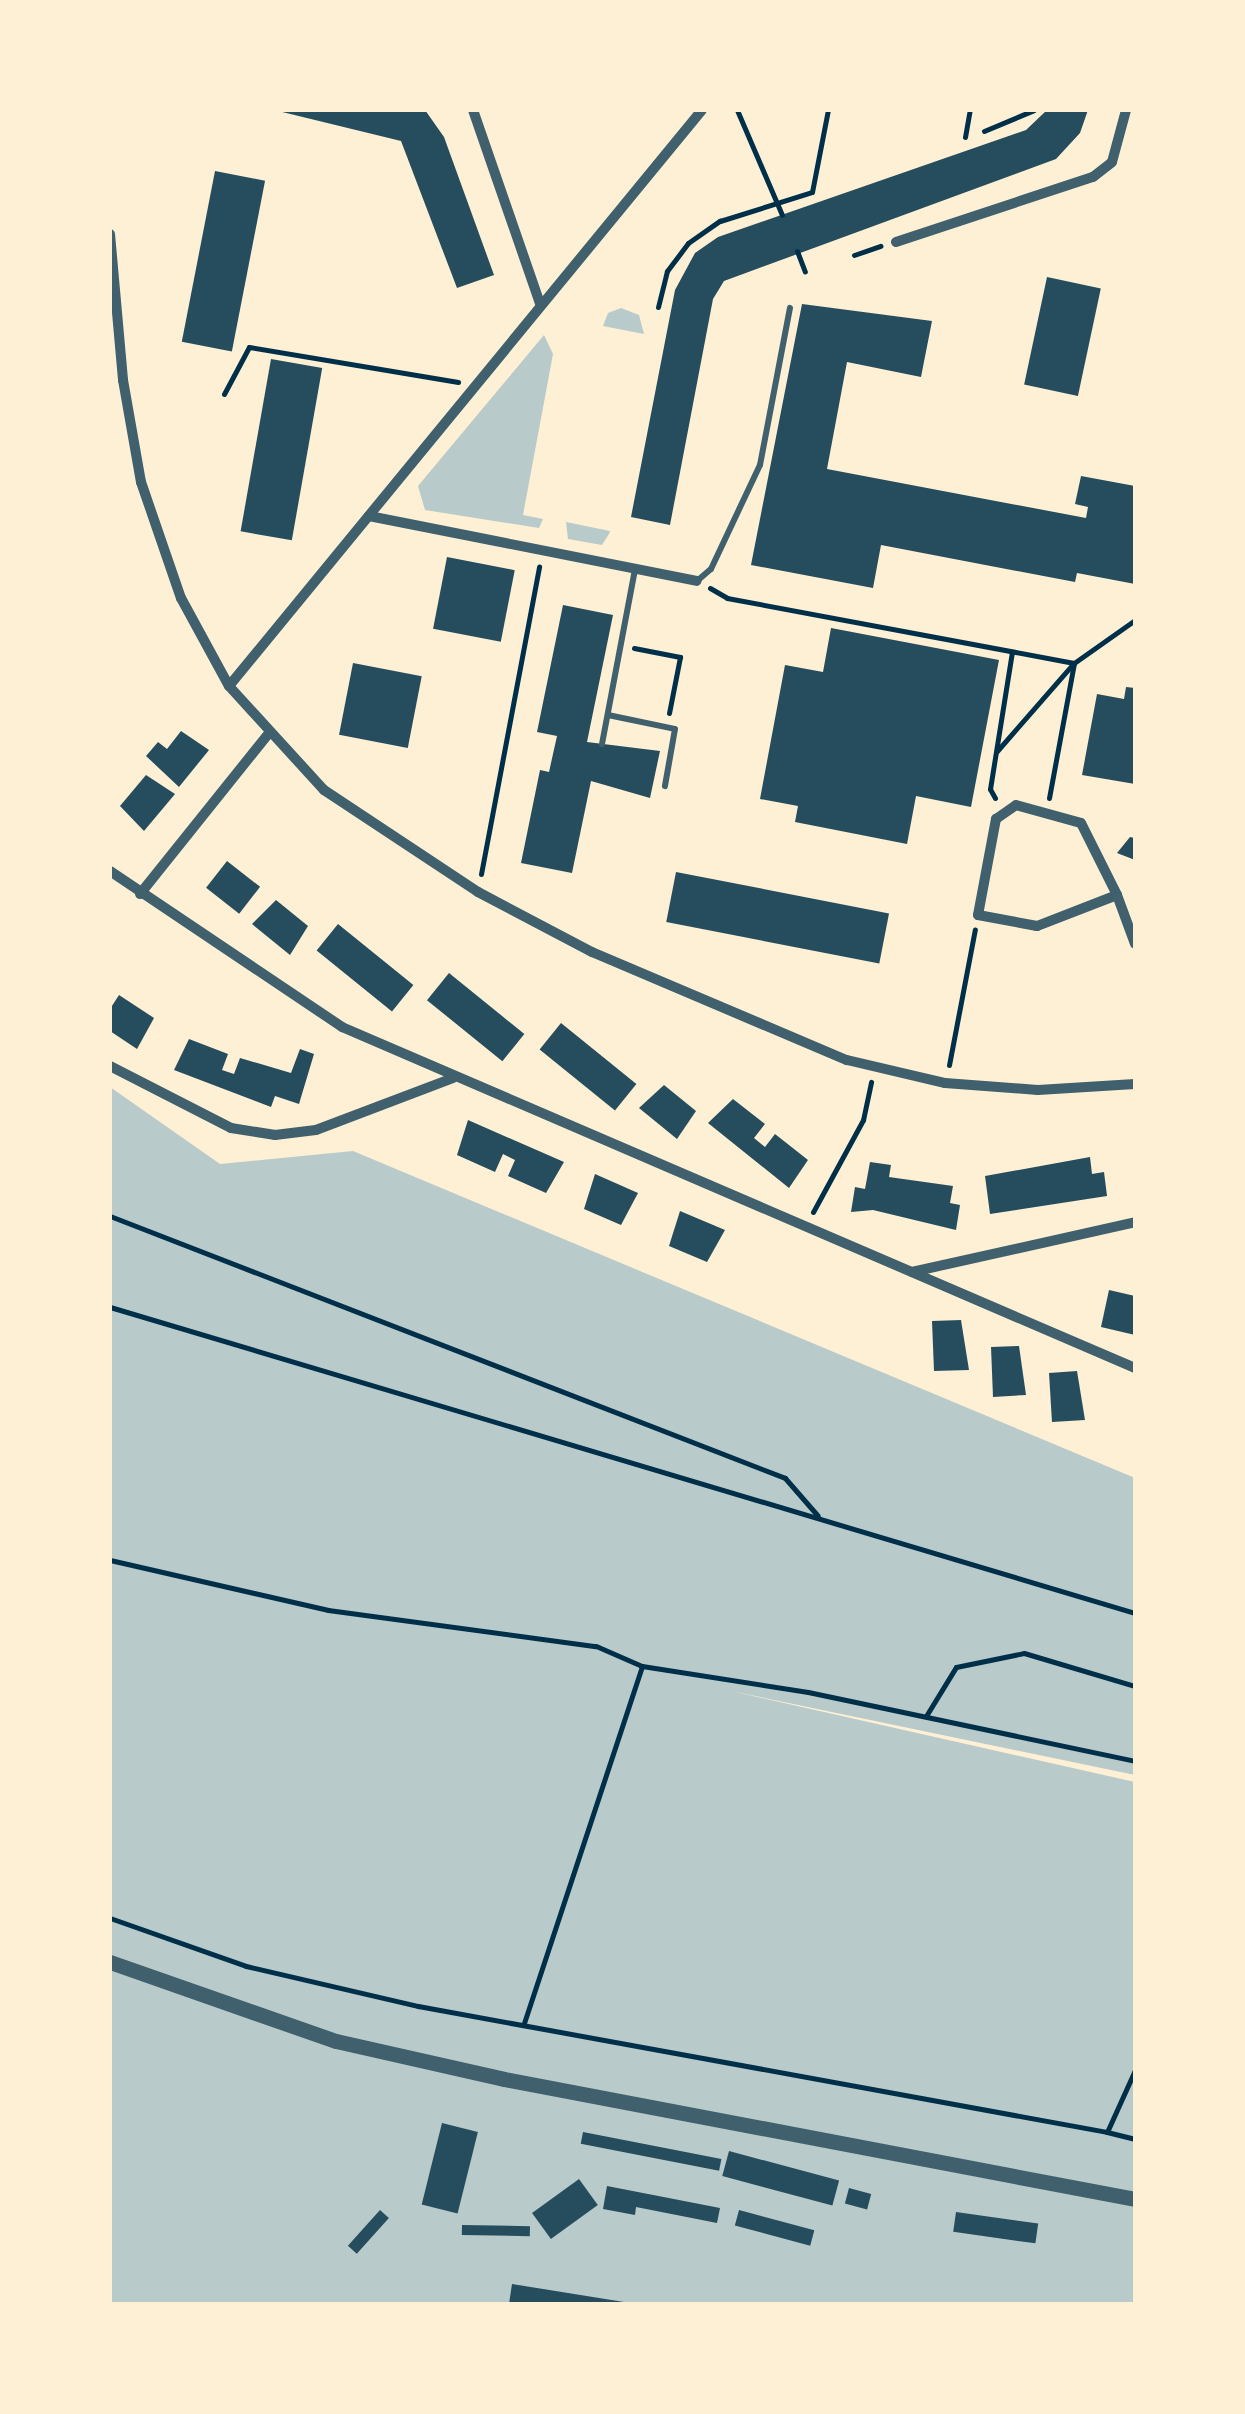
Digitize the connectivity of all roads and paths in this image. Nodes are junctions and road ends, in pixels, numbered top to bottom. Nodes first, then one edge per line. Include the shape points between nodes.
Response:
1 (474, 110) edge
2 (702, 110) edge
3 (737, 110) edge
4 (828, 110) edge
5 (970, 110) edge
6 (1034, 110) edge
7 (1126, 110) edge
8 (984, 130) dead end
9 (965, 137) dead end
10 (777, 202) junction
11 (782, 214) dead end
12 (110, 234) edge
13 (896, 242) dead end
14 (875, 247) dead end
15 (797, 252) dead end
16 (854, 254) dead end
17 (806, 272) dead end
18 (541, 306) junction
19 (658, 307) dead end
20 (790, 308) dead end
21 (476, 386) junction
22 (224, 394) dead end
23 (369, 516) junction
24 (542, 550) junction
25 (636, 569) junction
26 (697, 581) junction
27 (1135, 620) edge
28 (622, 646) junction
29 (1012, 651) junction
30 (1074, 663) junction
31 (230, 686) junction
32 (608, 715) junction
33 (666, 727) junction
34 (268, 734) junction
35 (602, 744) dead end
36 (996, 753) junction
37 (665, 786) dead end
38 (1047, 811) junction
39 (1006, 812) junction
40 (110, 872) edge
41 (478, 892) junction
42 (140, 894) junction
43 (1117, 895) junction
44 (978, 915) junction
45 (1135, 944) edge
46 (110, 1066) edge
47 (874, 1068) junction
48 (453, 1078) junction
49 (945, 1083) junction
50 (1135, 1084) edge
51 (110, 1216) edge
52 (1135, 1222) edge
53 (805, 1228) junction
54 (909, 1273) junction
55 (110, 1307) edge
56 (1135, 1368) edge
57 (820, 1518) junction
58 (110, 1560) edge
59 (1135, 1613) edge
60 (642, 1666) junction
61 (1135, 1686) edge
62 (926, 1716) junction
63 (1135, 1761) edge
64 (110, 1918) edge
65 (110, 1962) edge
66 (524, 2024) junction
67 (1135, 2070) edge
68 (1107, 2132) junction
69 (1135, 2139) edge
70 (1135, 2199) edge

1 - 18 street
2 - 18 street
3 - 10 path
4 - 10 path via 812,192
5 - 9 path
6 - 8 path
7 - 13 street via 1112,162 1093,178
10 - 11 path
10 - 19 path via 720,222 688,243 666,271
12 - 31 street via 123,380 142,482 181,598
14 - 16 path
15 - 17 path
18 - 21 street
20 - 26 lane via 760,465 712,569
21 - 22 path via 249,346
21 - 23 street
23 - 24 street
23 - 31 street
24 - 25 street
24 - 41 path
25 - 26 street
25 - 28 lane
26 - 29 path via 727,598
27 - 30 path
28 - 32 lane
28 - 33 path via 680,657
29 - 30 path
29 - 36 path
30 - 36 path
30 - 38 path
31 - 34 street
32 - 33 lane
32 - 35 lane
33 - 37 lane via 676,729
34 - 41 street via 324,790
34 - 42 street
36 - 39 path via 990,790
38 - 39 street via 1016,805
38 - 43 street via 1081,824
39 - 44 street via 996,819
40 - 42 street
41 - 47 street via 734,1016
42 - 48 street via 342,1027
43 - 44 street via 1037,926
43 - 45 street
44 - 49 path
46 - 48 street via 231,1128 275,1135 316,1130
47 - 49 street
47 - 53 path via 863,1120
48 - 53 street
49 - 50 street via 1038,1090
51 - 57 path via 785,1478
52 - 54 street
53 - 54 street
54 - 56 street
55 - 57 path
57 - 59 path
58 - 60 path via 328,1610 596,1646
60 - 62 path
60 - 66 path
61 - 62 path via 1024,1653 956,1667
62 - 63 path
64 - 66 path via 246,1966
65 - 70 street via 336,2041
66 - 68 path
67 - 68 path
68 - 69 path

